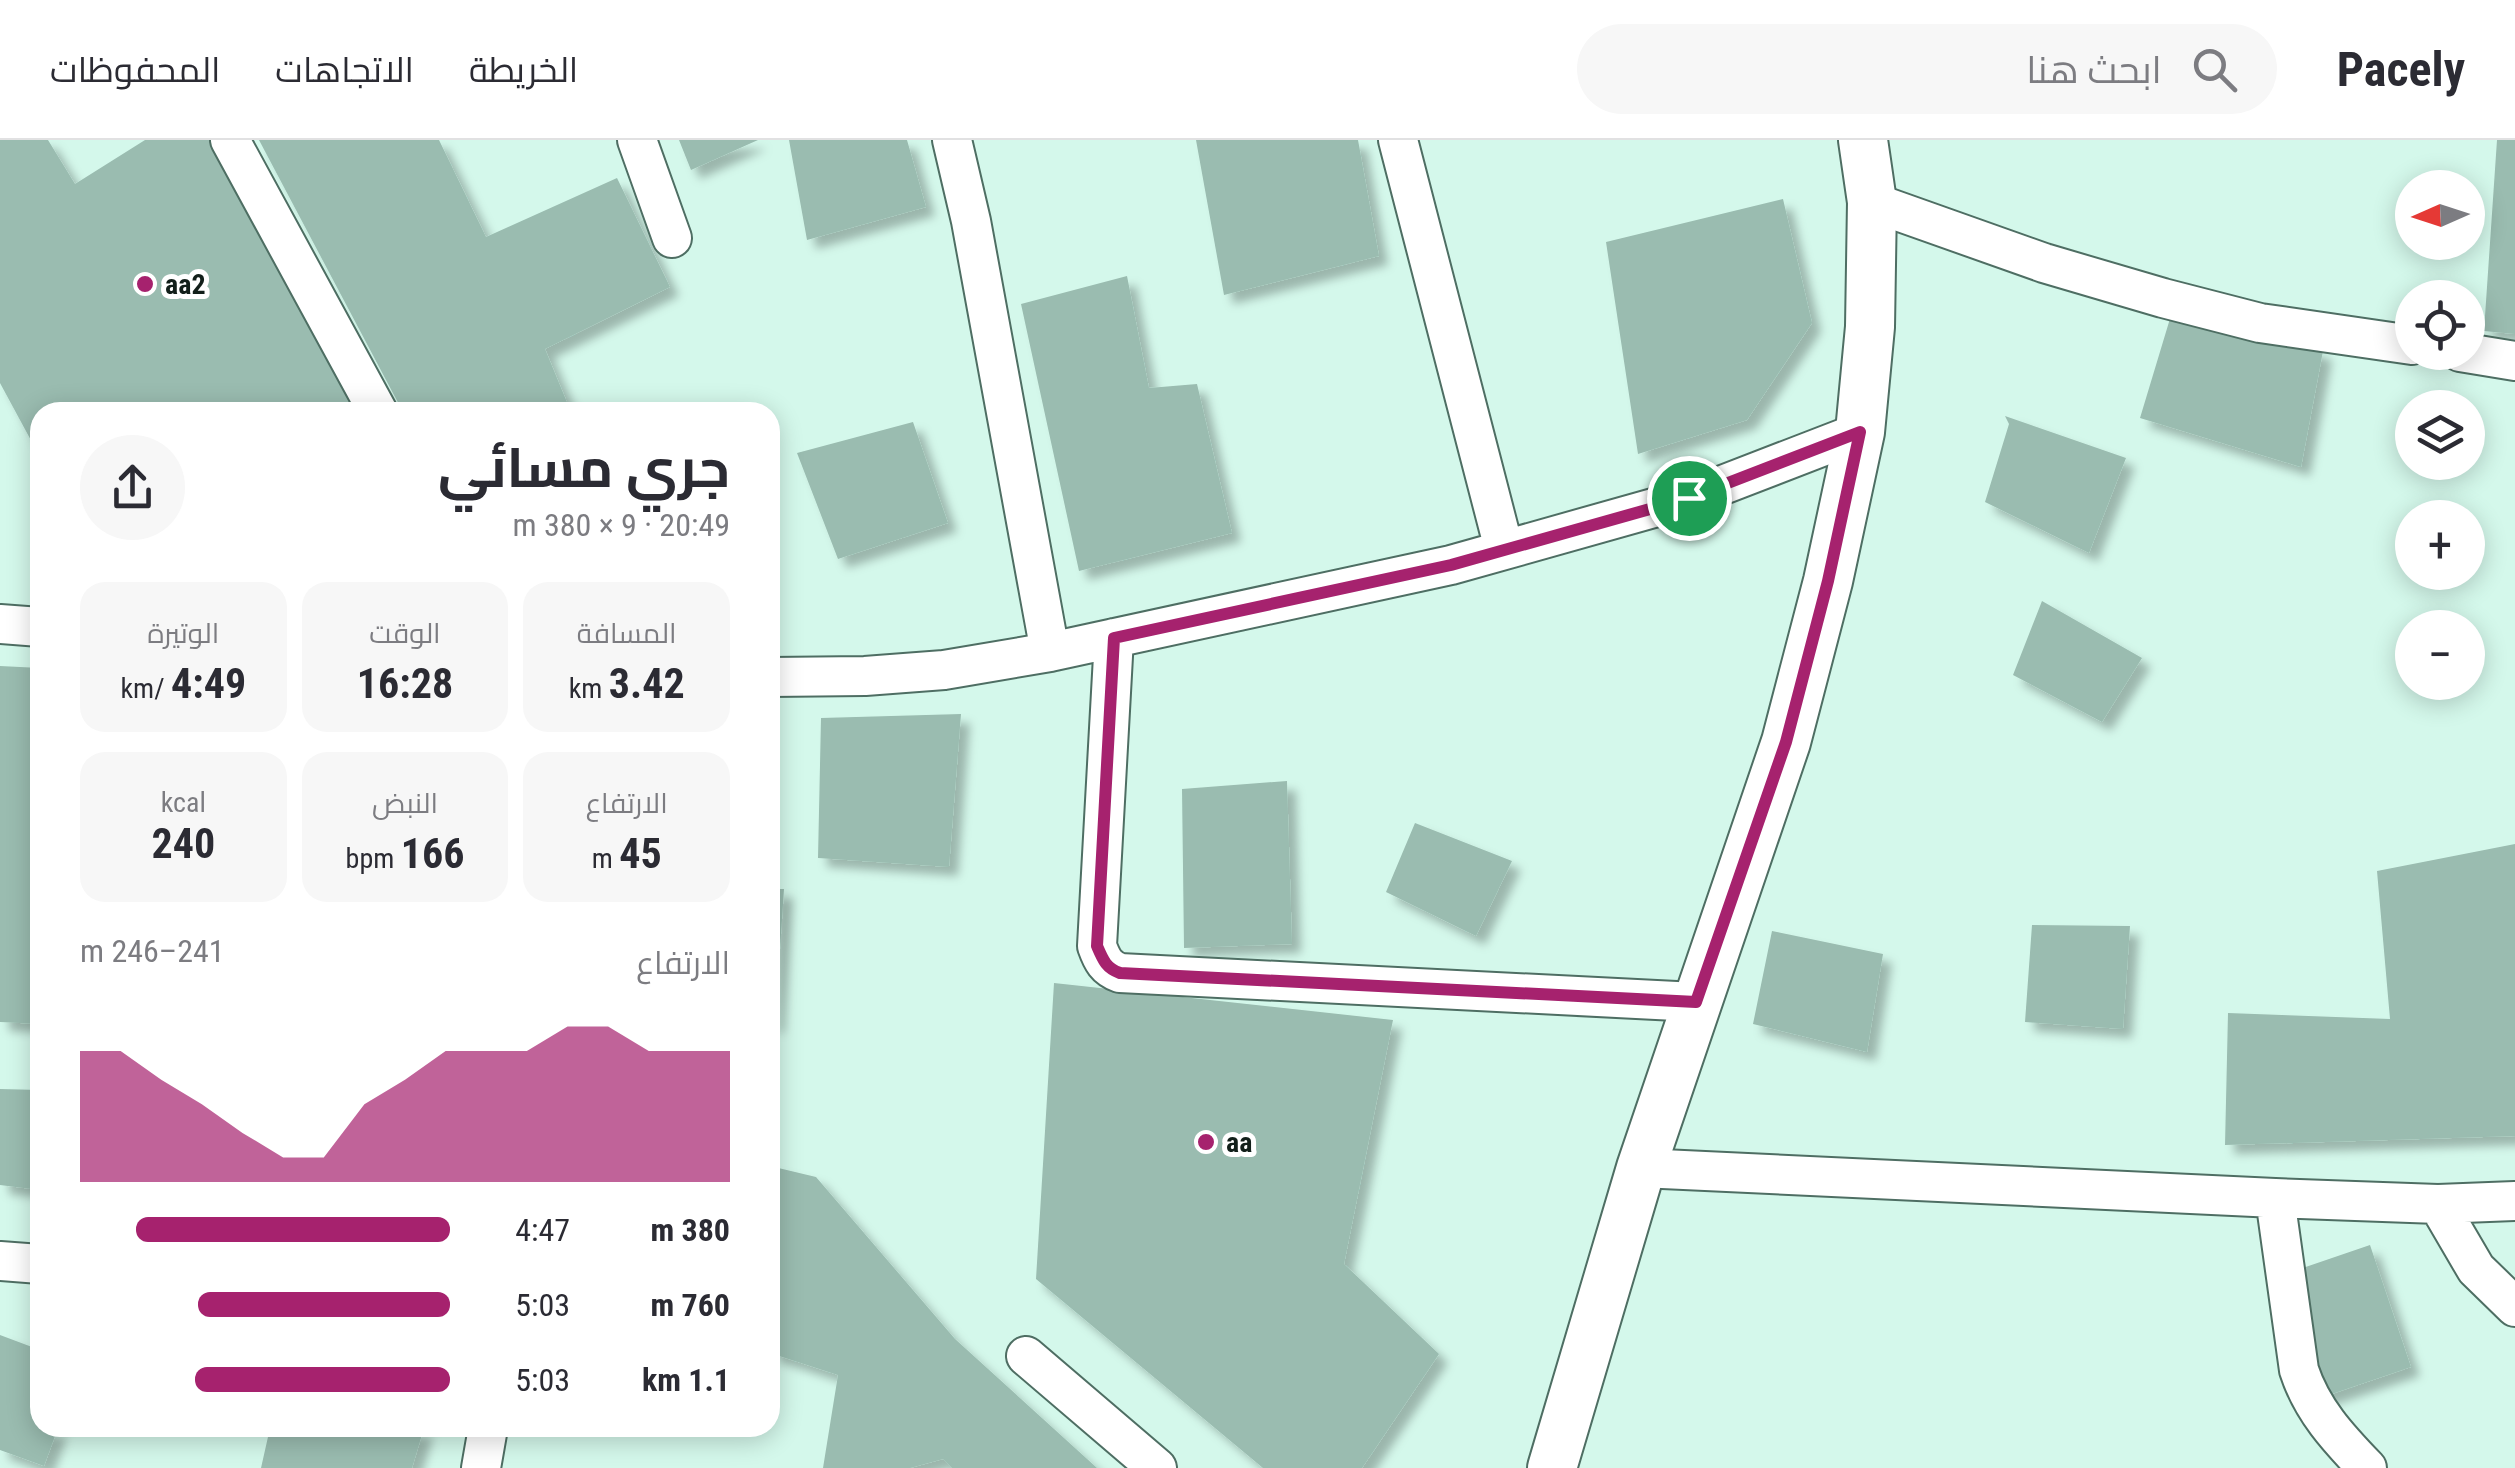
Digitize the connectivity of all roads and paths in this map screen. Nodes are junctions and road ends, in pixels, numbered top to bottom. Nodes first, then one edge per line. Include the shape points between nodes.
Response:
1 (230, 140) edge
2 (637, 140) edge
3 (952, 140) edge
4 (1398, 140) edge
5 (1863, 140) edge
6 (1872, 202) junction
7 (672, 238) dead end
8 (2395, 342) edge
9 (2485, 356) edge
10 (2515, 361) edge
11 (373, 402) edge
12 (1860, 432) junction
13 (1504, 550) junction
14 (0, 624) edge
15 (30, 626) edge
16 (1114, 638) junction
17 (1050, 652) junction
18 (780, 677) edge
19 (1696, 1002) junction
20 (1640, 1168) junction
21 (2276, 1198) junction
22 (2515, 1201) edge
23 (2438, 1204) junction
24 (0, 1261) edge
25 (30, 1263) edge
26 (2515, 1307) edge
27 (1026, 1356) dead end
28 (486, 1437) edge
29 (481, 1468) edge
30 (1157, 1468) edge
31 (1552, 1468) edge
32 (2367, 1468) edge

1 - 11 street
2 - 7 street
3 - 17 street
4 - 13 street
5 - 6 street
6 - 8 street via 2163,298 2260,323
6 - 12 street
9 - 10 street
12 - 13 street via 1689,498
12 - 19 street via 1786,742
13 - 16 street
14 - 15 street
16 - 17 street
16 - 19 street via 1097,946 1110,969
17 - 18 street via 944,670
19 - 20 street
20 - 21 street
20 - 31 street
21 - 23 street
21 - 32 street via 2307,1395
22 - 23 street
23 - 26 street via 2476,1269
24 - 25 street
27 - 30 street
28 - 29 street

